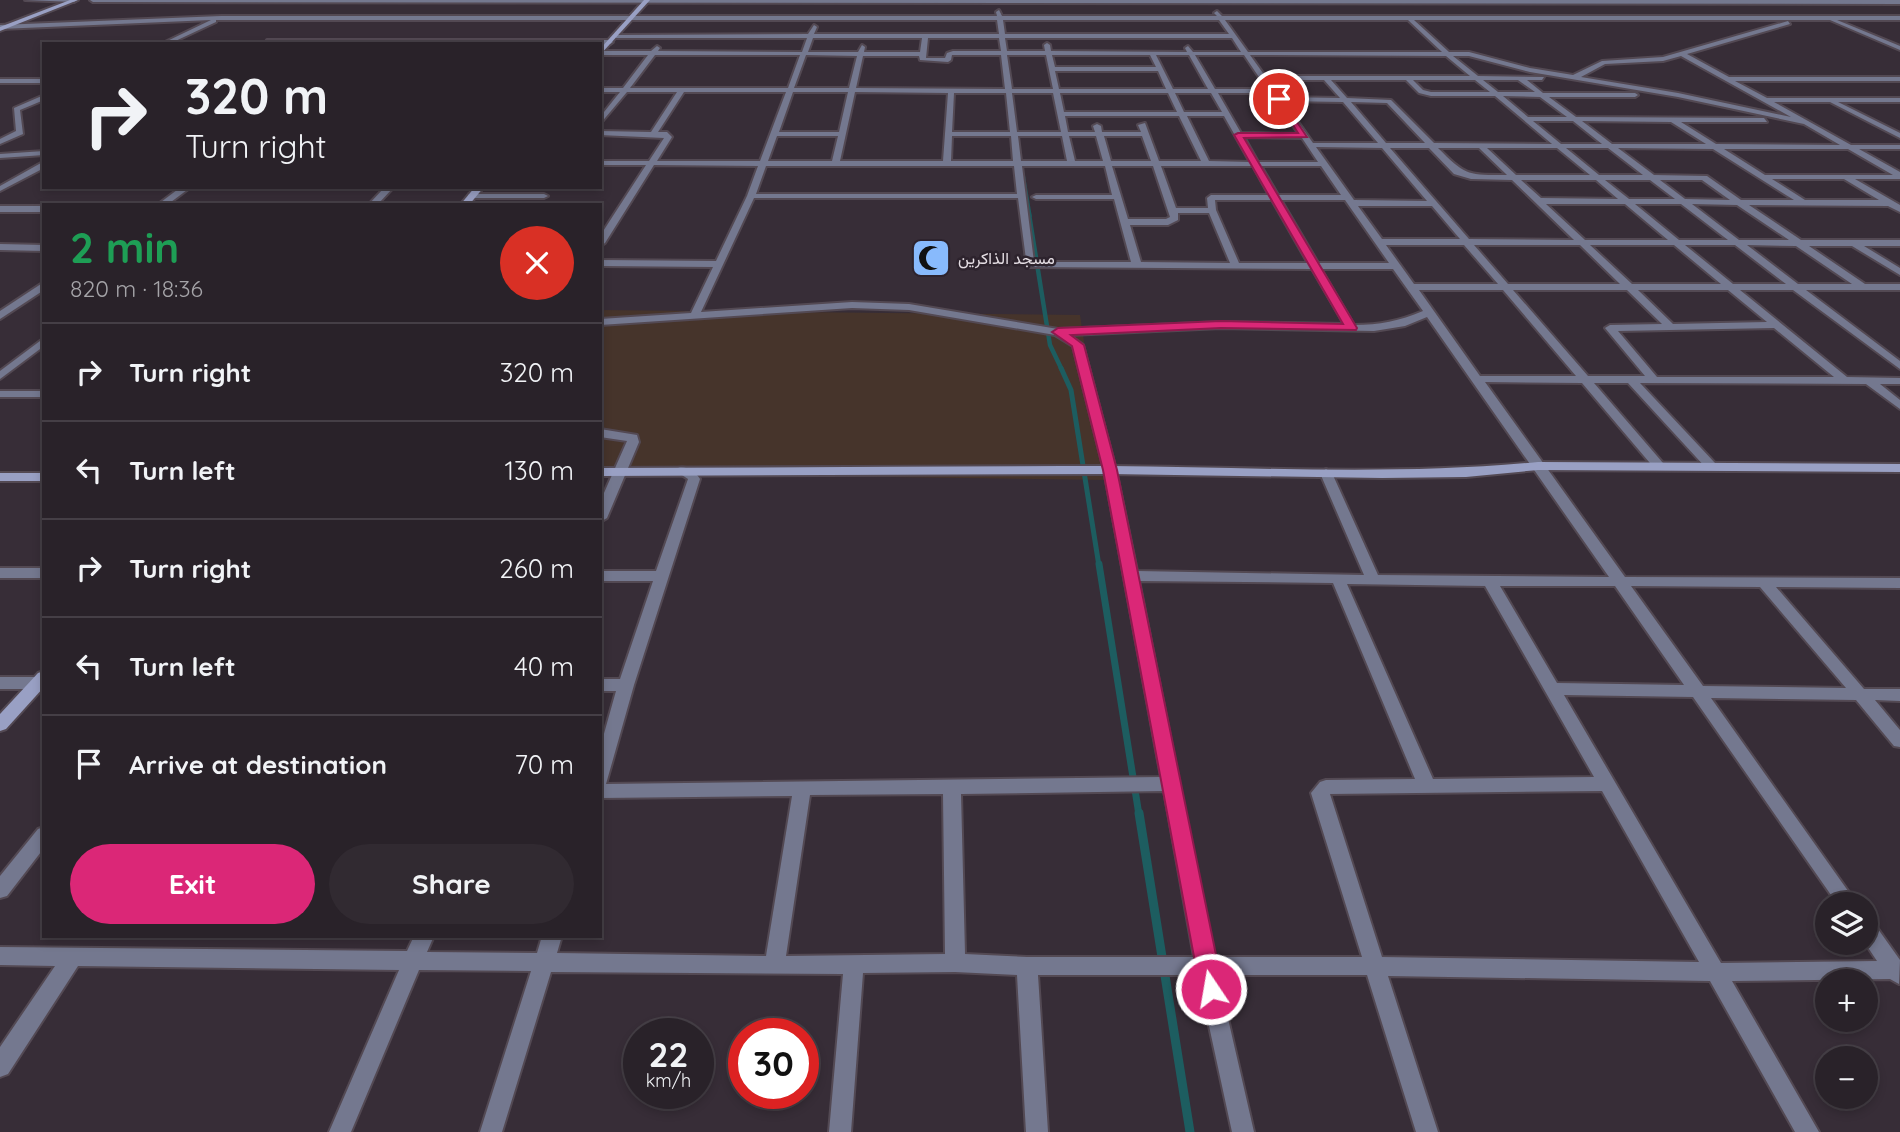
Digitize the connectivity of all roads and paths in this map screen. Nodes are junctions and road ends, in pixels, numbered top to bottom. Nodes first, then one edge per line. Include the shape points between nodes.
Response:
1 (28, 0) edge
2 (74, 0) edge
3 (93, 0) edge
4 (183, 0) edge
5 (257, 0) edge
6 (428, 0) edge
7 (466, 0) edge
8 (523, 0) edge
9 (591, 0) edge
10 (647, 0) edge
11 (691, 0) edge
12 (747, 1) edge
13 (824, 1) edge
14 (998, 1) edge
15 (1033, 1) edge
16 (1090, 1) edge
17 (1158, 1) edge
18 (1209, 1) edge
19 (1261, 1) edge
20 (1353, 1) edge
21 (1388, 1) edge
22 (1444, 1) edge
23 (1566, 1) edge
24 (1604, 1) edge
25 (1656, 1) edge
26 (1727, 1) edge
27 (1774, 1) edge
28 (1830, 1) edge
29 (1883, 1) edge
30 (1857, 2) junction
31 (1900, 2) edge
32 (245, 6) dead end
33 (419, 6) dead end
34 (458, 6) dead end
35 (233, 12) dead end
36 (410, 12) dead end
37 (450, 12) dead end
38 (221, 18) junction
39 (311, 18) junction
40 (401, 18) junction
41 (442, 18) junction
42 (631, 18) junction
43 (737, 18) junction
44 (817, 18) junction
45 (1000, 18) junction
46 (1037, 18) junction
47 (1075, 18) junction
48 (1171, 18) junction
49 (1410, 18) junction
50 (1469, 18) junction
51 (1637, 18) junction
52 (1765, 18) junction
53 (1810, 18) junction
54 (1871, 18) junction
55 (1222, 19) junction
56 (1598, 19) junction
57 (1899, 19) edge
58 (300, 24) dead end
59 (432, 24) dead end
60 (2, 28) edge
61 (278, 36) dead end
62 (413, 36) dead end
63 (615, 36) junction
64 (666, 36) junction
65 (811, 36) junction
66 (865, 36) junction
67 (925, 36) junction
68 (1003, 36) junction
69 (1044, 36) junction
70 (1082, 36) junction
71 (1105, 36) junction
72 (1181, 36) junction
73 (1234, 36) junction
74 (1886, 37) dead end
75 (1900, 37) edge
76 (168, 42) edge
77 (267, 42) edge
78 (404, 42) edge
79 (602, 42) edge
80 (610, 42) junction
81 (1900, 48) edge
82 (602, 52) edge
83 (602, 53) edge
84 (653, 53) junction
85 (1005, 53) junction
86 (1049, 53) junction
87 (1111, 53) junction
88 (1152, 53) junction
89 (1191, 53) junction
90 (1246, 53) junction
91 (1446, 53) junction
92 (805, 54) junction
93 (861, 54) junction
94 (923, 54) junction
95 (1682, 54) junction
96 (1900, 54) edge
97 (1052, 69) junction
98 (1161, 69) junction
99 (1263, 78) junction
100 (1326, 78) junction
101 (1408, 78) junction
102 (1476, 78) junction
103 (1520, 78) junction
104 (1575, 78) junction
105 (1728, 79) junction
106 (1900, 79) edge
107 (0, 81) edge
108 (42, 81) edge
109 (602, 90) edge
110 (626, 90) junction
111 (682, 90) junction
112 (790, 90) junction
113 (851, 90) junction
114 (1010, 90) junction
115 (951, 91) junction
116 (1055, 91) junction
117 (1170, 91) junction
118 (1213, 91) junction
119 (1497, 94) junction
120 (1541, 94) junction
121 (1276, 95) junction
122 (1678, 95) junction
123 (42, 98) edge
124 (1345, 100) junction
125 (1766, 100) junction
126 (1829, 100) junction
127 (1900, 100) edge
128 (1060, 114) junction
129 (1093, 114) junction
130 (1138, 114) junction
131 (1182, 114) junction
132 (1226, 114) junction
133 (1528, 119) junction
134 (1574, 119) junction
135 (602, 120) edge
136 (1671, 120) junction
137 (1793, 120) junction
138 (1807, 123) junction
139 (602, 133) edge
140 (653, 134) junction
141 (774, 134) junction
142 (842, 134) junction
143 (949, 134) junction
144 (1015, 134) junction
145 (1065, 134) junction
146 (1099, 134) junction
147 (1146, 134) junction
148 (1238, 135) junction
149 (1900, 136) edge
150 (1308, 140) junction
151 (0, 142) edge
152 (1382, 145) junction
153 (1433, 145) junction
154 (1480, 145) junction
155 (1559, 146) junction
156 (1609, 146) junction
157 (1713, 146) junction
158 (1849, 146) junction
159 (1900, 147) edge
160 (42, 153) edge
161 (0, 156) edge
162 (836, 162) junction
163 (602, 163) edge
164 (652, 163) junction
165 (763, 163) junction
166 (947, 163) junction
167 (1019, 163) junction
168 (1071, 163) junction
169 (1107, 163) junction
170 (1156, 163) junction
171 (1206, 163) junction
172 (1255, 164) junction
173 (1324, 164) junction
174 (42, 166) edge
175 (1900, 176) edge
176 (1513, 177) junction
177 (1597, 177) junction
178 (1650, 177) junction
179 (1763, 177) junction
180 (1846, 177) junction
181 (0, 189) edge
182 (184, 189) edge
183 (388, 189) edge
184 (478, 189) edge
185 (549, 189) edge
186 (472, 196) junction
187 (544, 196) junction
188 (751, 196) junction
189 (1022, 196) junction
190 (1036, 197) dead end
191 (1116, 197) junction
192 (1276, 197) junction
193 (1350, 200) junction
194 (1538, 201) junction
195 (1628, 202) junction
196 (1683, 202) junction
197 (1739, 202) junction
198 (1803, 202) junction
199 (164, 203) edge
200 (374, 203) edge
201 (466, 203) edge
202 (539, 203) edge
203 (1889, 203) junction
204 (1436, 204) junction
205 (0, 209) edge
206 (42, 209) edge
207 (1900, 209) edge
208 (1212, 210) junction
209 (1173, 211) junction
210 (1124, 222) junction
211 (602, 240) edge
212 (1380, 242) junction
213 (1467, 242) junction
214 (1581, 242) junction
215 (1799, 242) junction
216 (1678, 243) junction
217 (1737, 243) junction
218 (1854, 243) junction
219 (1900, 243) edge
220 (0, 247) edge
221 (42, 248) edge
222 (602, 263) edge
223 (717, 264) junction
224 (1137, 266) junction
225 (1236, 266) junction
226 (1317, 266) junction
227 (1397, 266) junction
228 (1900, 272) edge
229 (42, 286) edge
230 (1412, 287) junction
231 (1629, 287) junction
232 (1863, 287) junction
233 (1900, 287) edge
234 (1506, 288) junction
235 (1730, 288) junction
236 (1796, 288) junction
237 (1429, 312) junction
238 (695, 315) junction
239 (0, 316) edge
240 (602, 323) edge
241 (1669, 325) junction
242 (1776, 325) junction
243 (1351, 328) junction
244 (1058, 332) junction
245 (42, 343) edge
246 (1900, 366) edge
247 (0, 376) edge
248 (1477, 379) junction
249 (1586, 380) junction
250 (1631, 380) junction
251 (1654, 380) junction
252 (1844, 381) junction
253 (1869, 381) junction
254 (1900, 381) edge
255 (0, 394) edge
256 (42, 394) edge
257 (1900, 406) edge
258 (602, 433) edge
259 (1538, 466) junction
260 (1659, 466) junction
261 (1711, 467) junction
262 (1900, 468) edge
263 (1110, 470) junction
264 (682, 471) junction
265 (602, 472) edge
266 (620, 472) junction
267 (1326, 473) junction
268 (0, 477) edge
269 (42, 477) edge
270 (602, 513) edge
271 (0, 573) edge
272 (42, 573) edge
273 (602, 576) edge
274 (661, 576) junction
275 (1130, 576) junction
276 (1338, 579) junction
277 (1373, 579) junction
278 (1490, 581) junction
279 (1620, 581) junction
280 (1764, 582) junction
281 (1900, 583) edge
282 (42, 681) edge
283 (0, 683) edge
284 (602, 685) edge
285 (626, 685) junction
286 (1552, 689) junction
287 (1700, 691) junction
288 (1860, 694) junction
289 (1900, 695) edge
290 (0, 726) edge
291 (1900, 741) edge
292 (602, 772) edge
293 (1170, 784) junction
294 (1607, 784) junction
295 (952, 786) junction
296 (1427, 786) junction
297 (802, 788) junction
298 (602, 790) edge
299 (42, 838) edge
300 (0, 890) edge
301 (1840, 892) edge
302 (423, 938) edge
303 (551, 938) edge
304 (1878, 944) edge
305 (0, 956) edge
306 (74, 957) junction
307 (414, 960) junction
308 (544, 961) junction
309 (955, 963) junction
310 (854, 964) junction
311 (775, 965) junction
312 (1206, 965) junction
313 (1027, 966) junction
314 (1373, 966) junction
315 (1716, 972) junction
316 (1899, 973) edge
317 (0, 1066) edge
318 (340, 1132) edge
319 (491, 1132) edge
320 (840, 1132) edge
321 (1037, 1132) edge
322 (1243, 1132) edge
323 (1427, 1132) edge
324 (1808, 1132) edge

1 - 2 street
2 - 60 street
3 - 4 street
4 - 5 street
5 - 6 street
5 - 32 street
6 - 7 street
6 - 33 street
7 - 8 street
7 - 34 street
8 - 9 street
9 - 10 street
10 - 11 street
10 - 42 street
11 - 12 street
12 - 13 street
12 - 43 street
13 - 14 street
13 - 44 street
14 - 15 street
14 - 45 street
15 - 16 street
15 - 46 street
16 - 17 street
17 - 18 street
18 - 19 street
18 - 55 street
19 - 20 street
20 - 21 street
21 - 22 street
21 - 49 street
22 - 23 street
22 - 50 street
23 - 24 street
23 - 56 street
24 - 25 street
24 - 51 street
25 - 26 street
26 - 27 street
26 - 52 street
27 - 28 street
27 - 53 street
28 - 30 street
28 - 54 street
29 - 30 street
29 - 31 street
30 - 57 street
35 - 38 street
36 - 40 street
37 - 41 street
38 - 39 street
38 - 60 street
38 - 76 street
39 - 40 street
39 - 58 street
40 - 41 street
41 - 42 street
41 - 59 street
42 - 43 street
42 - 63 street
43 - 44 street
44 - 45 street
44 - 65 street
45 - 46 street
45 - 68 street
46 - 47 street
47 - 48 street
47 - 70 street
48 - 55 street
48 - 72 street
49 - 50 street
49 - 55 street
49 - 91 street
50 - 56 street
51 - 52 street
51 - 56 street
52 - 53 street
53 - 54 street
53 - 95 street
53 - 96 street
54 - 57 street
55 - 73 street
57 - 81 street via 1832,20
61 - 77 street
62 - 78 street
63 - 64 street
63 - 80 street
64 - 65 street
64 - 84 street
65 - 66 street
65 - 92 street
66 - 67 street
66 - 93 street
67 - 68 street
67 - 94 street
68 - 69 street
68 - 85 street
69 - 70 street
69 - 86 street
70 - 71 street
71 - 72 street
71 - 87 street
72 - 73 street
72 - 89 street
73 - 90 street
74 - 75 street
79 - 80 street
80 - 82 street
83 - 84 street
84 - 92 street
84 - 110 street
85 - 86 street
85 - 94 street via 953,53 946,61 923,60
85 - 114 street
86 - 87 street
86 - 97 street
87 - 88 street
88 - 89 street
88 - 98 street
89 - 90 street
89 - 118 street
90 - 91 street
90 - 99 street
91 - 102 street
91 - 104 street via 1480,56
92 - 93 street
92 - 112 street
93 - 94 street
93 - 113 street
95 - 104 street via 1610,61
95 - 105 street
97 - 98 street
97 - 116 street
98 - 117 street
99 - 100 street
99 - 121 street
100 - 101 street
100 - 124 street
101 - 102 street
101 - 119 street via 1425,93
102 - 103 street
102 - 119 street
103 - 104 street
103 - 120 street
104 - 122 street
105 - 106 street
105 - 125 street
107 - 108 street
109 - 110 street
110 - 111 street
110 - 135 street
111 - 112 street
111 - 140 street
112 - 113 street
112 - 141 street
113 - 115 street
113 - 142 street
114 - 115 street
114 - 116 street
114 - 144 street
115 - 143 street
116 - 117 street
116 - 128 street
117 - 118 street
117 - 131 street
118 - 121 street
118 - 132 street
119 - 120 street
119 - 133 street
120 - 122 street
120 - 134 street
121 - 124 street
121 - 150 street
122 - 137 street
123 - 151 street via 16,109 20,132
124 - 152 street
124 - 153 street via 1389,101
125 - 126 street
125 - 138 street
126 - 127 street
126 - 149 street
128 - 129 street
128 - 145 street
129 - 130 street
129 - 146 street
130 - 131 street
130 - 147 street
131 - 132 street
131 - 171 street
132 - 148 street
133 - 134 street
133 - 155 street
134 - 136 street
134 - 156 street
136 - 137 street
136 - 157 street
137 - 138 street
138 - 158 street
139 - 140 street
140 - 164 street via 668,136
141 - 142 street
141 - 165 street
142 - 162 street
143 - 144 street
143 - 166 street
144 - 145 street
144 - 167 street
145 - 146 street
145 - 168 street
146 - 147 street
146 - 169 street
147 - 170 street
148 - 150 street
148 - 172 street
150 - 152 street
150 - 173 street
152 - 153 street
152 - 204 street
153 - 154 street
153 - 176 street via 1462,175
154 - 155 street
154 - 176 street
155 - 156 street
155 - 177 street
156 - 157 street
156 - 178 street
157 - 158 street
157 - 179 street
158 - 159 street
158 - 175 street
160 - 161 street
162 - 165 street
162 - 166 street
163 - 164 street
164 - 165 street
164 - 211 street
165 - 188 street
166 - 167 street
167 - 168 street
167 - 189 street
168 - 169 street
169 - 170 street
169 - 191 street
170 - 171 street
170 - 209 street
171 - 172 street
172 - 173 street
172 - 192 street
173 - 193 street
174 - 181 street
175 - 180 street
176 - 177 street
176 - 194 street
177 - 178 street
177 - 195 street
178 - 196 street
178 - 197 street via 1704,178
179 - 180 street
179 - 198 street
180 - 203 street
182 - 199 street
183 - 200 street
184 - 186 street
185 - 187 street
186 - 187 street
186 - 201 street
187 - 202 street
188 - 189 street
188 - 223 street
189 - 224 street via 1030,265
190 - 191 street
191 - 210 street
192 - 193 street
192 - 208 street via 1211,198
192 - 226 street
193 - 204 street
193 - 212 street
194 - 195 street
194 - 214 street
195 - 196 street
195 - 216 street
196 - 197 street
196 - 217 street
197 - 198 street
197 - 215 street
198 - 203 street
203 - 207 street
204 - 213 street
205 - 206 street
208 - 209 street
208 - 225 street
209 - 210 street via 1175,218 1168,222
210 - 224 street
212 - 213 street
212 - 227 street
213 - 214 street
213 - 234 street
214 - 216 street
214 - 231 street
215 - 217 street
215 - 218 street
215 - 232 street
216 - 217 street
216 - 235 street
217 - 236 street
218 - 219 street
218 - 228 street
220 - 221 street
222 - 223 street
223 - 238 street
224 - 225 street
225 - 226 street
226 - 227 street
226 - 243 street
227 - 230 street
229 - 239 street
230 - 234 street
230 - 237 street
231 - 234 street
231 - 235 street
231 - 241 street
232 - 233 street
232 - 236 street
234 - 249 street
235 - 236 street
235 - 242 street
236 - 246 street
237 - 243 street via 1401,324
237 - 248 street
238 - 240 street
238 - 244 street via 852,305 909,307
241 - 242 street
241 - 251 street via 1610,327
242 - 252 street
243 - 244 street via 1221,325
244 - 263 street via 1078,345
245 - 247 street
248 - 249 street
248 - 259 street
249 - 250 street
249 - 260 street
250 - 251 street
250 - 261 street
251 - 252 street
252 - 253 street
253 - 254 street
253 - 257 street
255 - 256 street
258 - 266 street via 633,438
259 - 260 street
259 - 267 street via 1466,473
259 - 279 street
260 - 261 street
261 - 262 street
263 - 264 street
263 - 267 street
263 - 275 street
264 - 266 street
264 - 274 street via 694,479
265 - 266 street
266 - 270 street
267 - 277 street
268 - 269 street
271 - 272 street
273 - 274 street
274 - 285 street
275 - 276 street
275 - 293 street
276 - 277 street
276 - 296 street
277 - 278 street
278 - 279 street
278 - 286 street
279 - 280 street
279 - 287 street
280 - 281 street
280 - 288 street
282 - 283 street
282 - 290 street
284 - 285 street
285 - 292 street
286 - 287 street
286 - 294 street
287 - 288 street
287 - 301 street
288 - 289 street
288 - 291 street
293 - 295 street
293 - 312 street
294 - 296 street
294 - 315 street
295 - 297 street
295 - 309 street
296 - 314 street via 1326,787 1320,793
297 - 298 street
297 - 311 street
299 - 300 street
302 - 307 street
303 - 308 street
304 - 316 street
305 - 306 street
306 - 307 street
306 - 317 street
307 - 308 street
307 - 318 street
308 - 311 street
308 - 319 street
309 - 310 street
309 - 313 street
310 - 311 street
310 - 320 street
312 - 313 street
312 - 314 street
312 - 322 street
313 - 321 street
314 - 315 street
314 - 323 street
315 - 316 street
315 - 324 street

